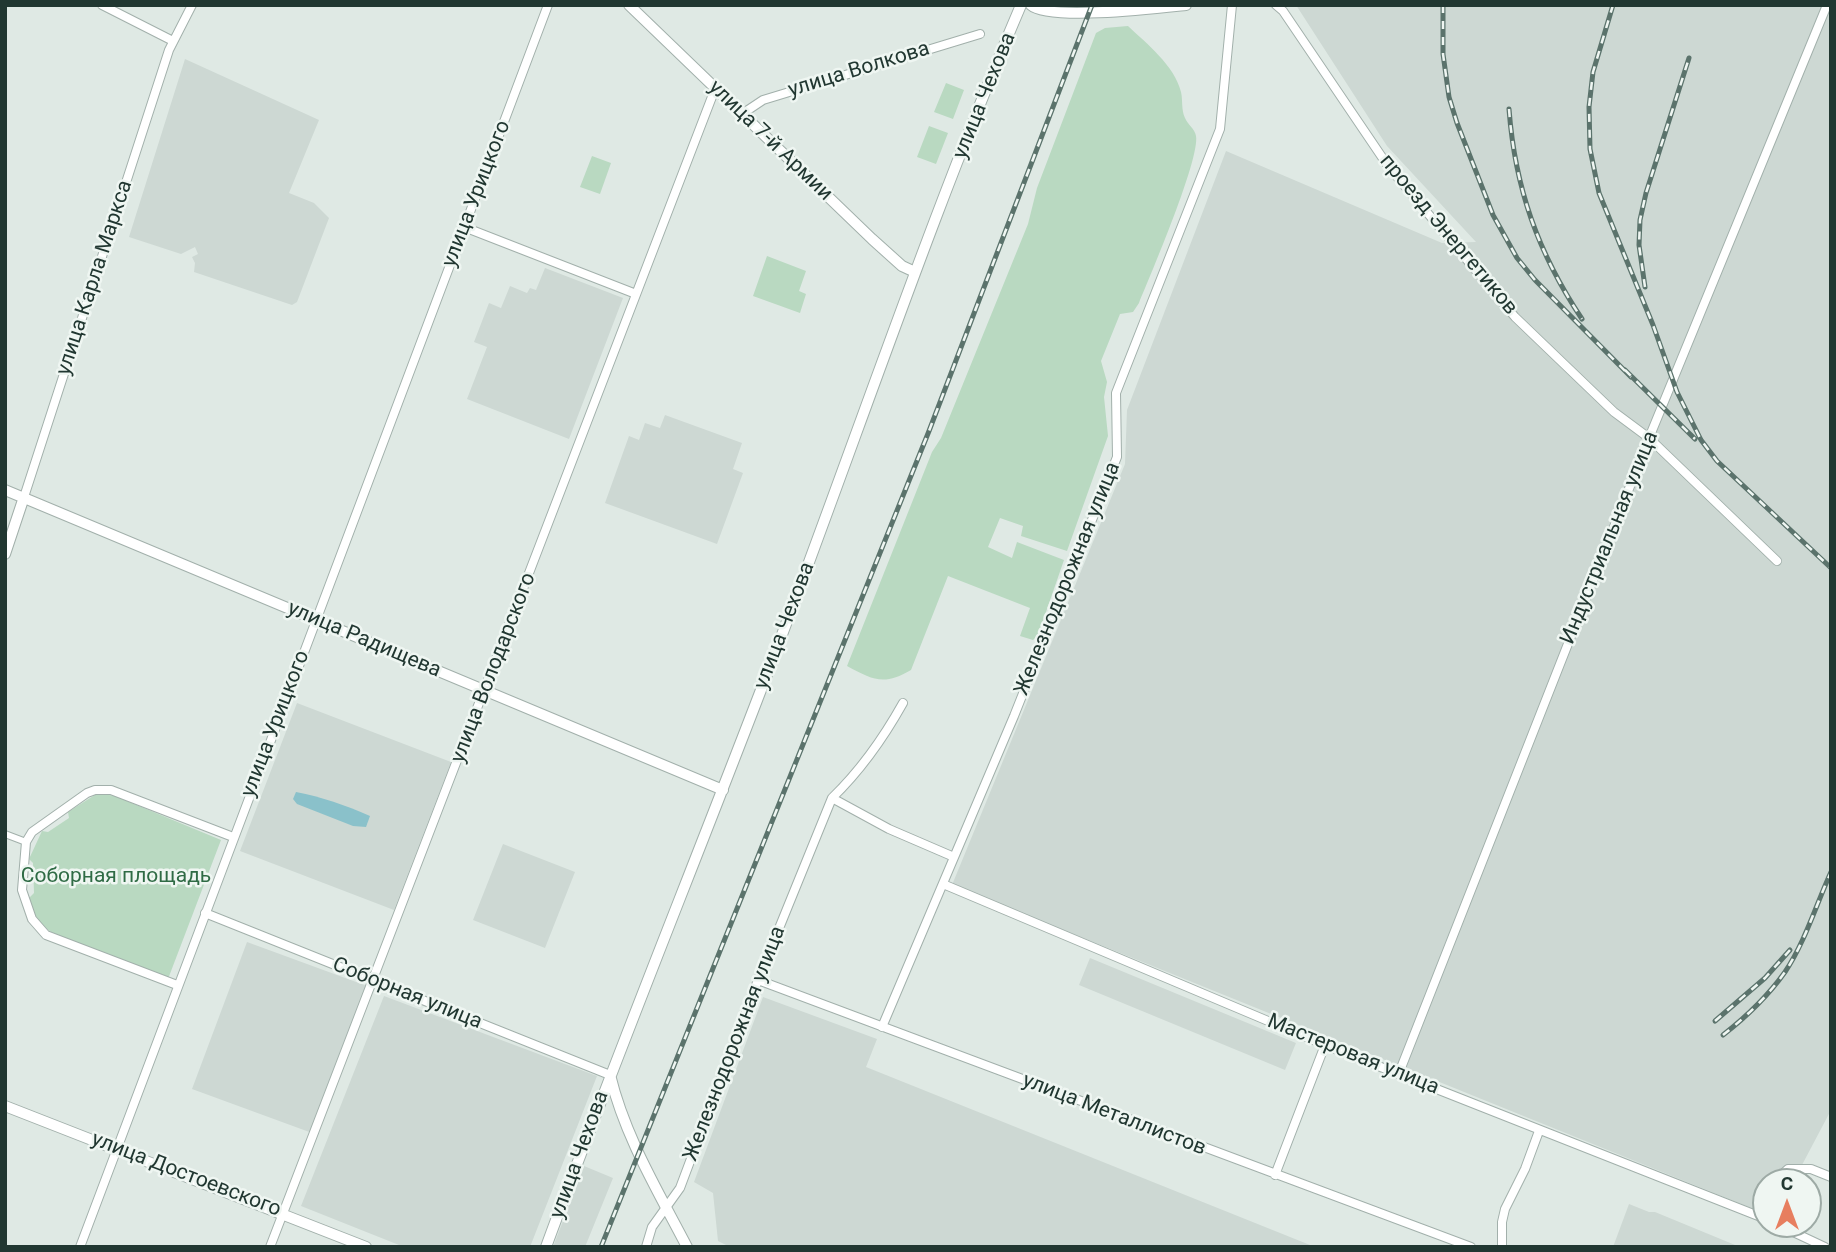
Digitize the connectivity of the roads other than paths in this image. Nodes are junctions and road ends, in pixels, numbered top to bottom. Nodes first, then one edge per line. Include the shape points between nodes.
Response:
1 (102, 5) edge
2 (192, 5) edge
3 (548, 5) edge
4 (629, 5) edge
5 (1021, 5) edge
6 (1031, 5) edge
7 (1186, 5) edge
8 (1232, 5) edge
9 (1276, 5) edge
10 (1827, 5) edge
11 (979, 34) dead end
12 (173, 41) junction
13 (715, 89) junction
14 (742, 114) junction
15 (464, 228) junction
16 (915, 272) junction
17 (636, 294) junction
18 (1649, 438) junction
19 (5, 490) edge
20 (24, 497) junction
21 (5, 554) edge
22 (1777, 561) dead end
23 (316, 620) junction
24 (486, 691) junction
25 (903, 703) dead end
26 (723, 790) junction
27 (832, 798) junction
28 (5, 834) edge
29 (233, 837) junction
30 (25, 846) junction
31 (954, 857) junction
32 (943, 884) junction
33 (205, 913) junction
34 (372, 980) junction
35 (758, 980) junction
36 (177, 985) junction
37 (882, 1027) junction
38 (1325, 1045) junction
39 (1399, 1073) junction
40 (610, 1075) junction
41 (599, 1103) junction
42 (5, 1105) edge
43 (618, 1108) junction
44 (1539, 1131) junction
45 (117, 1148) junction
46 (1275, 1175) junction
47 (667, 1208) junction
48 (283, 1213) junction
49 (1752, 1213) edge
50 (1806, 1238) edge
51 (80, 1247) edge
52 (270, 1247) edge
53 (366, 1247) edge
54 (546, 1247) edge
55 (646, 1247) edge
56 (687, 1247) edge
57 (1471, 1247) edge
58 (1502, 1247) edge
59 (1825, 1247) edge

1 - 12 street
2 - 12 street, улица Карла Маркса
3 - 15 street, улица Урицкого
4 - 13 street, улица 7-й Армии
5 - 16 street, улица Чехова
6 - 7 street via 1051,12
8 - 31 street, Железнодорожная улица via 1220,129 1116,393 1117,457
9 - 18 street, проезд Энергетиков via 1388,166 1516,317 1614,412
10 - 18 street, Индустриальная улица
11 - 14 street, улица Волкова via 763,100
12 - 20 street, улица Карла Маркса
13 - 14 street, улица 7-й Армии
13 - 17 street, улица Володарского
14 - 16 street, улица 7-й Армии via 872,239
15 - 17 street
15 - 23 street, улица Урицкого
16 - 26 street, улица Чехова
17 - 24 street, улица Володарского
18 - 22 street, проезд Энергетиков
18 - 39 street, Индустриальная улица
19 - 20 street, улица Радищева
20 - 21 street, улица Карла Маркса
20 - 23 street, улица Радищева
23 - 24 street, улица Радищева
23 - 29 street, улица Урицкого
24 - 26 street, улица Радищева
24 - 34 street, улица Володарского
25 - 27 street, Железнодорожная улица via 882,737
26 - 40 street, улица Чехова
27 - 31 street
27 - 35 street, Железнодорожная улица
28 - 30 street
29 - 30 street via 104,789 87,793 32,832
29 - 33 street, улица Урицкого
30 - 36 street via 22,890 38,928
31 - 32 street, Железнодорожная улица
32 - 37 street, Железнодорожная улица
32 - 38 street, Мастеровая улица
33 - 34 street, Соборная улица
33 - 36 street, улица Урицкого
34 - 40 street, Соборная улица
34 - 48 street, улица Володарского
35 - 37 street, улица Металлистов
35 - 47 street, Железнодорожная улица via 680,1188
36 - 45 street, улица Урицкого
37 - 46 street, улица Металлистов
38 - 39 street, Мастеровая улица
38 - 46 street
39 - 44 street, Мастеровая улица
40 - 41 street, улица Чехова
40 - 43 street
41 - 43 street via 609,1101
41 - 54 street, улица Чехова
42 - 45 street, улица Достоевского
43 - 47 street
44 - 49 street, Мастеровая улица
44 - 58 street via 1505,1209
45 - 48 street, улица Достоевского
45 - 51 street, улица Урицкого
46 - 57 street, улица Металлистов
47 - 55 street, Железнодорожная улица via 652,1227
47 - 56 street
48 - 52 street, улица Володарского
48 - 53 street, улица Достоевского
50 - 59 street

